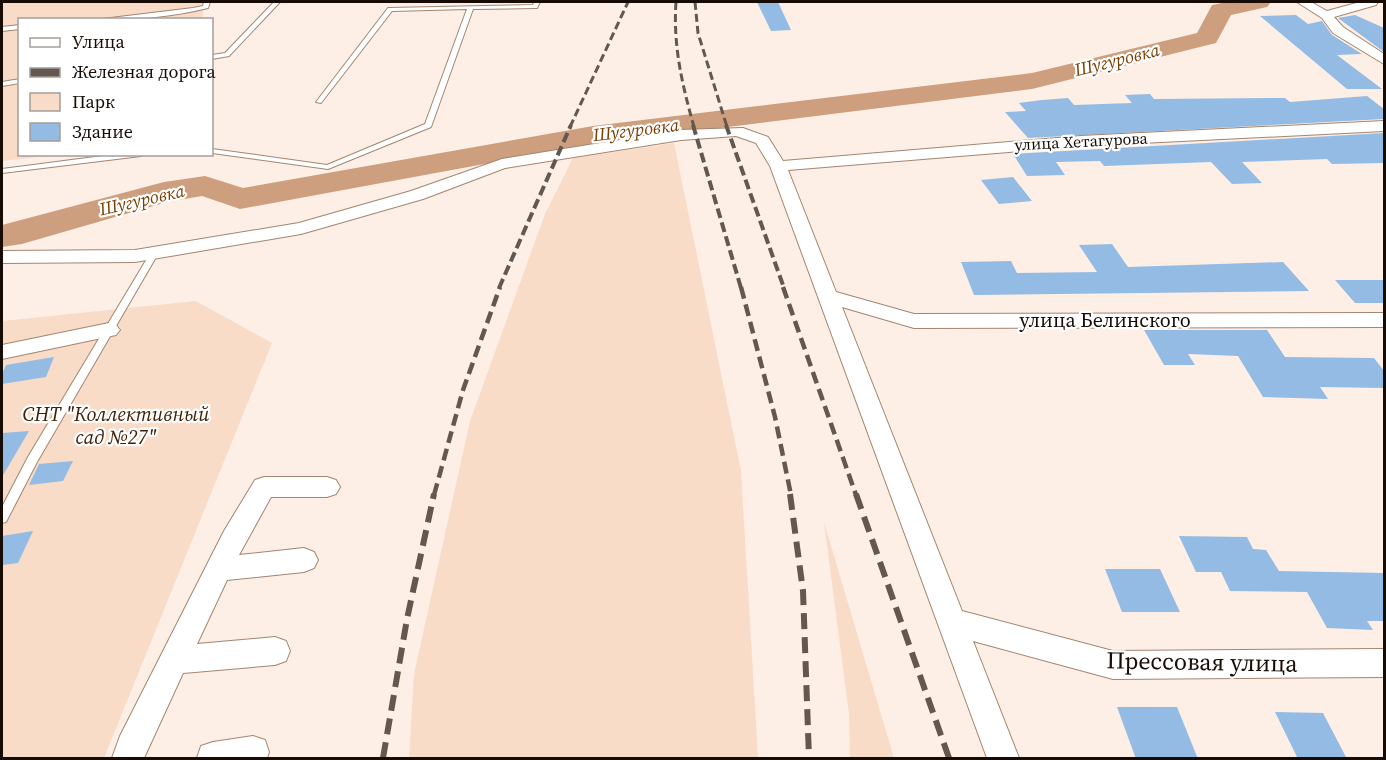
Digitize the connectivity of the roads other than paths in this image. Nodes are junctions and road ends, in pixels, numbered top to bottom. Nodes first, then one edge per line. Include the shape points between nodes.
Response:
1 (207, 2) edge
2 (277, 2) edge
3 (396, 2) edge
4 (537, 2) edge
5 (1303, 2) edge
6 (1372, 2) edge
7 (471, 7) junction
8 (390, 9) junction
9 (1326, 15) junction
10 (116, 18) edge
11 (18, 27) edge
12 (2, 29) edge
13 (213, 57) edge
14 (1384, 60) edge
15 (18, 81) edge
16 (2, 84) edge
17 (319, 102) dead end
18 (1384, 126) edge
19 (213, 151) edge
20 (125, 156) edge
21 (778, 166) junction
22 (2, 171) edge
23 (155, 252) junction
24 (2, 257) edge
25 (829, 297) junction
26 (1384, 320) edge
27 (109, 330) junction
28 (2, 352) edge
29 (327, 487) dead end
30 (2, 518) edge
31 (304, 560) dead end
32 (219, 569) junction
33 (952, 622) junction
34 (274, 651) dead end
35 (174, 660) junction
36 (1384, 663) edge
37 (252, 752) dead end
38 (128, 759) edge
39 (213, 759) edge
40 (1003, 759) edge

1 - 10 lane via 206,7 193,10
2 - 13 lane via 228,55
3 - 8 lane
4 - 7 lane via 535,7
5 - 9 street
6 - 9 street
7 - 8 lane
7 - 19 lane via 428,125 328,167
8 - 17 lane
9 - 14 street via 1338,30
11 - 12 lane
15 - 16 lane
18 - 21 street, улица Хетагурова via 934,150
20 - 22 lane
21 - 23 street via 762,140 737,131 681,135 502,164 417,195 301,228
21 - 25 street
23 - 24 street via 135,256
23 - 27 lane
25 - 26 street, улица Белинского via 914,321
25 - 33 street
27 - 28 street
27 - 30 lane
29 - 32 street via 264,487
31 - 32 street
32 - 35 street
33 - 36 street, Прессовая улица via 1113,666
33 - 40 street
34 - 35 street
35 - 38 street
37 - 39 street

